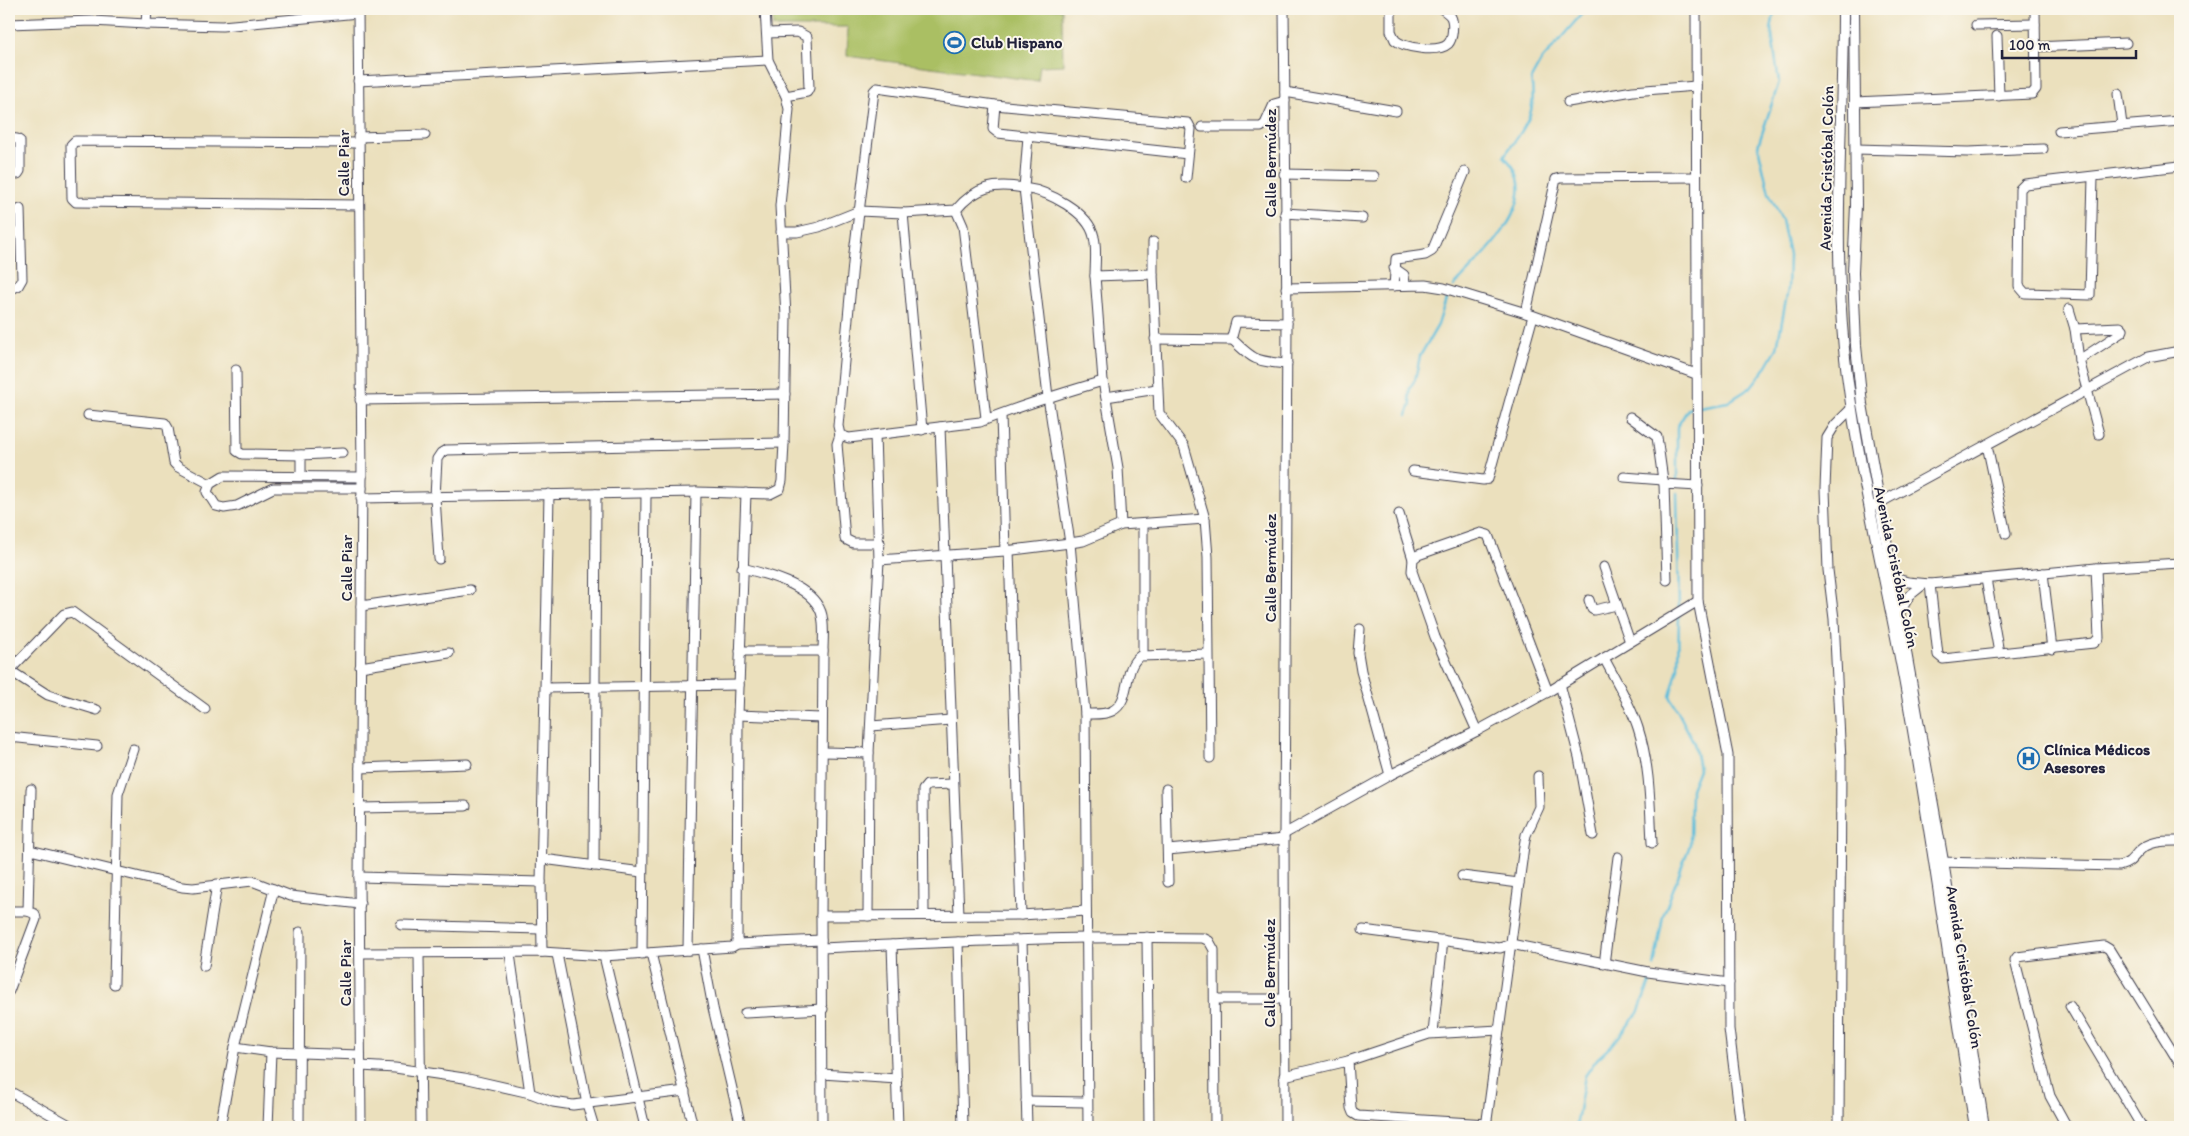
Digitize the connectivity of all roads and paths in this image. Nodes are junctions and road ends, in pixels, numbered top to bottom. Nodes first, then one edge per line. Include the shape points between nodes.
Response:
1 (147, 9) edge
2 (766, 9) edge
3 (1284, 9) edge
4 (1392, 9) edge
5 (1442, 9) edge
6 (1696, 9) edge
7 (1843, 9) edge
8 (1854, 9) edge
9 (2035, 9) edge
10 (358, 11) edge
11 (9, 24) edge
12 (146, 24) junction
13 (1976, 24) dead end
14 (2035, 24) junction
15 (767, 33) junction
16 (1997, 36) dead end
17 (2126, 43) dead end
18 (2035, 47) junction
19 (768, 60) junction
20 (358, 81) junction
21 (1696, 86) junction
22 (2118, 94) dead end
23 (786, 96) junction
24 (1285, 96) junction
25 (1999, 96) junction
26 (1568, 102) dead end
27 (1855, 102) junction
28 (995, 105) junction
29 (1396, 111) dead end
30 (2180, 121) edge
31 (2122, 125) junction
32 (1202, 127) dead end
33 (2059, 130) dead end
34 (425, 135) dead end
35 (1028, 136) junction
36 (9, 138) edge
37 (358, 140) junction
38 (1856, 149) junction
39 (2043, 149) dead end
40 (1188, 154) junction
41 (2180, 166) edge
42 (1465, 172) dead end
43 (9, 174) edge
44 (1284, 174) junction
45 (1374, 176) dead end
46 (1696, 177) junction
47 (2093, 177) junction
48 (1186, 178) dead end
49 (1024, 188) junction
50 (358, 205) junction
51 (20, 208) dead end
52 (956, 210) junction
53 (859, 211) junction
54 (903, 213) junction
55 (1284, 213) junction
56 (1362, 218) dead end
57 (9, 231) edge
58 (782, 232) junction
59 (20, 235) junction
60 (1153, 242) dead end
61 (1394, 268) junction
62 (1153, 274) junction
63 (1096, 276) junction
64 (1405, 285) junction
65 (1394, 286) junction
66 (1286, 288) junction
67 (9, 290) edge
68 (2069, 309) dead end
69 (1529, 315) junction
70 (1287, 323) junction
71 (2075, 329) junction
72 (1155, 339) junction
73 (1232, 339) junction
74 (2180, 351) edge
75 (2080, 360) junction
76 (1287, 364) junction
77 (236, 370) dead end
78 (1696, 374) junction
79 (1103, 381) junction
80 (2088, 388) junction
81 (1157, 389) junction
82 (785, 394) junction
83 (1048, 397) junction
84 (1106, 397) junction
85 (360, 400) junction
86 (1851, 409) junction
87 (88, 415) dead end
88 (1001, 415) junction
89 (1630, 417) dead end
90 (986, 418) junction
91 (940, 427) junction
92 (922, 430) junction
93 (2099, 434) dead end
94 (840, 435) junction
95 (874, 435) junction
96 (784, 443) junction
97 (1987, 445) junction
98 (343, 453) dead end
99 (301, 455) junction
100 (1413, 471) dead end
101 (301, 476) junction
102 (362, 477) junction
103 (1624, 477) dead end
104 (1664, 482) junction
105 (210, 484) junction
106 (1698, 486) junction
107 (696, 492) junction
108 (361, 493) junction
109 (646, 493) junction
110 (746, 493) junction
111 (549, 494) junction
112 (596, 494) junction
113 (435, 497) junction
114 (1874, 506) junction
115 (1399, 514) dead end
116 (1205, 519) junction
117 (1143, 524) junction
118 (1121, 525) junction
119 (2006, 534) dead end
120 (880, 543) junction
121 (1070, 543) junction
122 (1007, 550) junction
123 (944, 555) junction
124 (439, 559) dead end
125 (880, 560) junction
126 (1413, 560) junction
127 (2180, 563) edge
128 (1604, 567) dead end
129 (742, 568) junction
130 (2096, 568) junction
131 (2043, 573) junction
132 (1894, 578) junction
133 (1986, 579) junction
134 (1667, 580) dead end
135 (1927, 584) junction
136 (470, 590) dead end
137 (1589, 600) dead end
138 (1698, 601) junction
139 (1617, 605) junction
140 (361, 606) junction
141 (1899, 614) junction
142 (1360, 629) dead end
143 (1630, 642) junction
144 (2052, 649) junction
145 (740, 651) junction
146 (823, 651) junction
147 (1999, 653) junction
148 (448, 654) dead end
149 (1208, 654) junction
150 (1143, 655) junction
151 (1604, 658) junction
152 (360, 667) junction
153 (10, 670) edge
154 (1560, 684) junction
155 (692, 685) junction
156 (739, 685) junction
157 (644, 687) junction
158 (546, 688) junction
159 (596, 688) junction
160 (1548, 692) junction
161 (206, 709) dead end
162 (97, 710) dead end
163 (1084, 714) junction
164 (738, 715) junction
165 (822, 718) junction
166 (951, 720) junction
167 (871, 726) junction
168 (1476, 731) junction
169 (9, 738) edge
170 (97, 746) dead end
171 (133, 749) dead end
172 (823, 752) junction
173 (869, 754) junction
174 (1210, 758) dead end
175 (467, 764) dead end
176 (360, 768) junction
177 (1390, 775) junction
178 (1538, 776) dead end
179 (952, 784) junction
180 (30, 789) dead end
181 (1166, 789) dead end
182 (466, 806) dead end
183 (360, 808) junction
184 (1593, 835) dead end
185 (1284, 836) junction
186 (2180, 841) edge
187 (1652, 843) dead end
188 (30, 850) junction
189 (1168, 850) junction
190 (1618, 857) dead end
191 (543, 860) junction
192 (1939, 862) junction
193 (594, 866) junction
194 (116, 872) junction
195 (642, 872) junction
196 (1462, 876) dead end
197 (359, 877) junction
198 (541, 882) junction
199 (1168, 882) dead end
200 (1519, 883) junction
201 (217, 884) junction
202 (274, 890) junction
203 (360, 904) junction
204 (9, 911) edge
205 (28, 911) junction
206 (1086, 911) junction
207 (1021, 914) junction
208 (924, 915) junction
209 (958, 915) junction
210 (821, 916) junction
211 (868, 916) junction
212 (401, 925) dead end
213 (541, 929) junction
214 (1363, 930) dead end
215 (300, 932) dead end
216 (1147, 937) junction
217 (1022, 940) junction
218 (1086, 940) junction
219 (1443, 940) junction
220 (958, 942) junction
221 (737, 944) junction
222 (822, 944) junction
223 (892, 944) junction
224 (1511, 944) junction
225 (702, 949) junction
226 (688, 950) junction
227 (542, 952) junction
228 (646, 953) junction
229 (360, 954) junction
230 (419, 954) junction
231 (510, 954) junction
232 (557, 954) junction
233 (604, 956) junction
234 (1604, 964) junction
235 (204, 966) dead end
236 (1729, 983) junction
237 (114, 984) dead end
238 (9, 991) edge
239 (1216, 999) junction
240 (1285, 999) junction
241 (2070, 1006) dead end
242 (823, 1009) junction
243 (744, 1013) dead end
244 (1499, 1030) junction
245 (1433, 1033) junction
246 (235, 1047) junction
247 (271, 1052) junction
248 (300, 1053) junction
249 (360, 1055) junction
250 (1348, 1061) junction
251 (2180, 1064) edge
252 (360, 1066) junction
253 (420, 1071) junction
254 (822, 1074) junction
255 (1284, 1076) junction
256 (896, 1079) junction
257 (9, 1091) edge
258 (685, 1091) junction
259 (530, 1093) junction
260 (638, 1098) junction
261 (1026, 1101) junction
262 (1087, 1102) junction
263 (587, 1104) junction
264 (1486, 1126) edge
265 (73, 1127) edge
266 (220, 1127) edge
267 (268, 1127) edge
268 (299, 1127) edge
269 (361, 1127) edge
270 (421, 1127) edge
271 (594, 1127) edge
272 (645, 1127) edge
273 (693, 1127) edge
274 (741, 1127) edge
275 (822, 1127) edge
276 (898, 1127) edge
277 (963, 1127) edge
278 (1027, 1127) edge
279 (1088, 1127) edge
280 (1149, 1127) edge
281 (1215, 1127) edge
282 (1285, 1127) edge
283 (1741, 1127) edge
284 (1839, 1127) edge
285 (1975, 1127) edge
286 (1984, 1127) edge
287 (2068, 1127) edge
288 (2142, 1127) edge

1 - 12 street
2 - 15 street
3 - 24 street, Calle Bermúdez
4 - 5 street via 1391,31 1395,40 1410,46 1430,48 1444,46 1450,40 1451,17
6 - 21 street
7 - 86 street, Avenida Cristóbal Colón via 1839,267
8 - 27 street, Avenida Cristóbal Colón
9 - 14 street
10 - 12 street via 222,26
10 - 20 street, Calle Piar
11 - 12 street via 92,21
13 - 14 street
14 - 18 street
15 - 19 street
15 - 23 street via 798,32 807,37 809,88 806,92
16 - 25 street
17 - 18 street
18 - 25 street via 2036,89 2027,95
19 - 20 street
19 - 23 street
20 - 37 street, Calle Piar
21 - 26 street via 1632,91
21 - 46 street
22 - 31 street
23 - 58 street via 789,109 780,206
24 - 29 street
24 - 32 street via 1274,104 1261,127
24 - 44 street, Calle Bermúdez
25 - 27 street
27 - 38 street, Avenida Cristóbal Colón
28 - 35 street via 995,132
28 - 40 street via 1188,124 1191,129
28 - 53 street via 875,89
30 - 31 street
31 - 33 street
34 - 37 street
35 - 40 street
35 - 49 street
36 - 43 street via 20,139 20,173
37 - 50 street, Calle Piar
37 - 50 street via 75,141 70,145 72,198 76,202
38 - 39 street via 1968,152
38 - 114 street, Avenida Cristóbal Colón via 1853,273 1856,346
40 - 48 street
41 - 47 street
42 - 61 street via 1432,251 1425,255 1398,257 1394,260
44 - 45 street
44 - 55 street, Calle Bermúdez
46 - 69 street via 1556,180
46 - 78 street
47 - 47 street via 2090,295 2025,293 2019,286 2020,189 2025,184
49 - 52 street via 992,185
49 - 63 street via 1049,194 1083,218 1094,238
49 - 83 street
50 - 85 street, Calle Piar
51 - 59 street
52 - 54 street
52 - 90 street via 963,226
53 - 54 street
53 - 58 street via 819,227
53 - 94 street via 838,426
54 - 92 street
55 - 56 street
55 - 66 street, Calle Bermúdez
57 - 59 street
58 - 82 street
59 - 67 street via 22,279 18,286
60 - 62 street
61 - 64 street via 1404,275
61 - 65 street
62 - 63 street
62 - 72 street
63 - 79 street
64 - 65 street
64 - 69 street via 1444,288
65 - 66 street
66 - 70 street, Calle Bermúdez
68 - 71 street
69 - 78 street
69 - 100 street via 1488,479
70 - 73 street via 1234,323
70 - 76 street, Calle Bermúdez
71 - 75 street
71 - 75 street via 2120,327 2123,330
72 - 73 street
72 - 81 street
73 - 76 street via 1259,362
74 - 80 street via 2148,357
75 - 80 street
76 - 185 street, Calle Bermúdez
77 - 99 street via 237,451 242,454
78 - 106 street
79 - 83 street
79 - 84 street
80 - 93 street
80 - 97 street
81 - 84 street
81 - 116 street via 1159,412 1184,446
82 - 85 street
82 - 96 street
83 - 88 street
83 - 121 street
84 - 118 street via 1118,468
85 - 102 street, Calle Piar
86 - 114 street, Avenida Cristóbal Colón
86 - 284 street via 1827,438 1825,489 1841,760
87 - 105 street via 164,423 168,428 174,463
88 - 90 street
88 - 122 street
89 - 104 street via 1657,437
90 - 91 street via 980,422
91 - 92 street
91 - 123 street
92 - 95 street
94 - 95 street via 850,438
94 - 120 street via 845,539 853,543
95 - 120 street
96 - 110 street via 780,489 770,494
96 - 113 street via 449,450 437,459
97 - 114 street
97 - 119 street
98 - 99 street
99 - 101 street
101 - 102 street
101 - 105 street via 223,476
102 - 108 street, Calle Piar
103 - 104 street
104 - 106 street
104 - 134 street
105 - 108 street via 207,492 210,500 224,508 236,506 273,488
106 - 138 street
107 - 109 street
107 - 110 street
107 - 155 street
108 - 113 street
108 - 140 street, Calle Piar
109 - 112 street
109 - 157 street
110 - 129 street
111 - 112 street
111 - 113 street
111 - 158 street
112 - 159 street
113 - 124 street
114 - 132 street, Avenida Cristóbal Colón
114 - 192 street, Avenida Cristóbal Colón
115 - 126 street
116 - 117 street
116 - 149 street
117 - 118 street
117 - 150 street
118 - 121 street
120 - 125 street
121 - 122 street
121 - 163 street
122 - 123 street
122 - 207 street
123 - 125 street
123 - 166 street
125 - 167 street
126 - 160 street via 1418,555 1481,533 1488,535
126 - 168 street via 1412,571 1435,637
127 - 130 street
128 - 139 street
129 - 145 street
129 - 146 street via 786,581 814,602 822,613
130 - 131 street
130 - 144 street via 2099,638 2094,643
131 - 133 street
131 - 144 street
132 - 135 street
132 - 141 street, Avenida Cristóbal Colón
133 - 135 street
133 - 147 street
135 - 141 street via 1909,596
135 - 147 street via 1940,658
136 - 140 street
137 - 139 street via 1594,610
138 - 143 street
138 - 236 street via 1728,755
139 - 143 street
140 - 152 street, Calle Piar
141 - 192 street, Avenida Cristóbal Colón
142 - 177 street via 1358,654 1361,671
143 - 151 street
144 - 147 street
145 - 146 street
145 - 156 street
146 - 165 street
148 - 152 street
149 - 150 street
149 - 174 street
150 - 163 street via 1133,663 1117,707 1108,713
151 - 154 street
151 - 187 street via 1638,729 1649,788
152 - 176 street, Calle Piar
153 - 161 street via 64,614 72,612
153 - 162 street via 48,695
154 - 160 street
154 - 184 street via 1579,757
155 - 156 street
155 - 157 street
155 - 226 street
156 - 164 street
157 - 159 street
157 - 195 street
158 - 159 street
158 - 191 street
159 - 193 street
160 - 168 street
163 - 206 street
164 - 165 street
164 - 221 street
165 - 172 street
166 - 167 street
166 - 179 street
167 - 173 street
168 - 177 street
169 - 170 street
171 - 194 street via 118,794
172 - 173 street
172 - 210 street
173 - 211 street
175 - 176 street
176 - 183 street, Calle Piar
177 - 185 street
178 - 200 street via 1539,807 1526,835
179 - 208 street via 927,786 923,790
179 - 209 street
180 - 188 street
181 - 189 street
182 - 183 street
183 - 197 street, Calle Piar
185 - 189 street
185 - 240 street, Calle Bermúdez
186 - 192 street via 2150,844 2119,866
188 - 194 street
188 - 205 street
189 - 199 street
190 - 234 street
191 - 193 street
191 - 198 street
192 - 285 street, Avenida Cristóbal Colón
192 - 286 street, Avenida Cristóbal Colón
193 - 195 street
194 - 201 street via 182,887
194 - 237 street
195 - 228 street
196 - 200 street
197 - 198 street
197 - 203 street, Calle Piar
198 - 213 street
200 - 224 street
201 - 202 street via 252,881
201 - 235 street
202 - 203 street via 304,898
202 - 246 street
203 - 229 street, Calle Piar
204 - 205 street
205 - 238 street via 34,914 35,925
206 - 207 street
206 - 218 street
207 - 209 street
208 - 209 street
208 - 211 street
210 - 211 street
210 - 222 street
212 - 213 street
213 - 227 street
214 - 219 street
215 - 248 street
216 - 218 street
216 - 239 street via 1203,938 1210,941 1214,950
216 - 280 street
217 - 218 street
217 - 220 street
217 - 261 street
218 - 262 street
219 - 224 street via 1500,948
219 - 245 street
220 - 223 street
220 - 277 street
221 - 222 street
221 - 225 street
222 - 223 street
222 - 242 street
223 - 256 street
224 - 234 street
224 - 244 street
225 - 226 street
225 - 274 street
226 - 228 street
227 - 231 street
227 - 232 street
228 - 233 street
228 - 258 street
229 - 230 street
229 - 249 street, Calle Piar
230 - 231 street
230 - 253 street
231 - 259 street
232 - 233 street
232 - 263 street
233 - 260 street
234 - 236 street
236 - 283 street via 1729,1029
239 - 240 street
239 - 281 street
240 - 255 street, Calle Bermúdez
241 - 288 street
242 - 243 street
242 - 254 street
244 - 245 street
244 - 264 street
245 - 250 street
246 - 247 street
246 - 266 street
247 - 248 street
247 - 267 street
248 - 249 street
248 - 268 street
249 - 252 street, Calle Piar
250 - 255 street
250 - 264 street via 1351,1108 1358,1116
251 - 287 street via 2109,949 2104,946 2017,957 2016,966 2050,1096
252 - 253 street
252 - 269 street, Calle Piar
253 - 259 street
253 - 270 street
254 - 256 street
254 - 275 street
255 - 282 street, Calle Bermúdez
256 - 276 street
257 - 265 street
258 - 260 street
258 - 273 street
259 - 263 street via 553,1102
260 - 263 street
260 - 272 street
261 - 262 street
261 - 278 street
262 - 279 street
263 - 271 street

